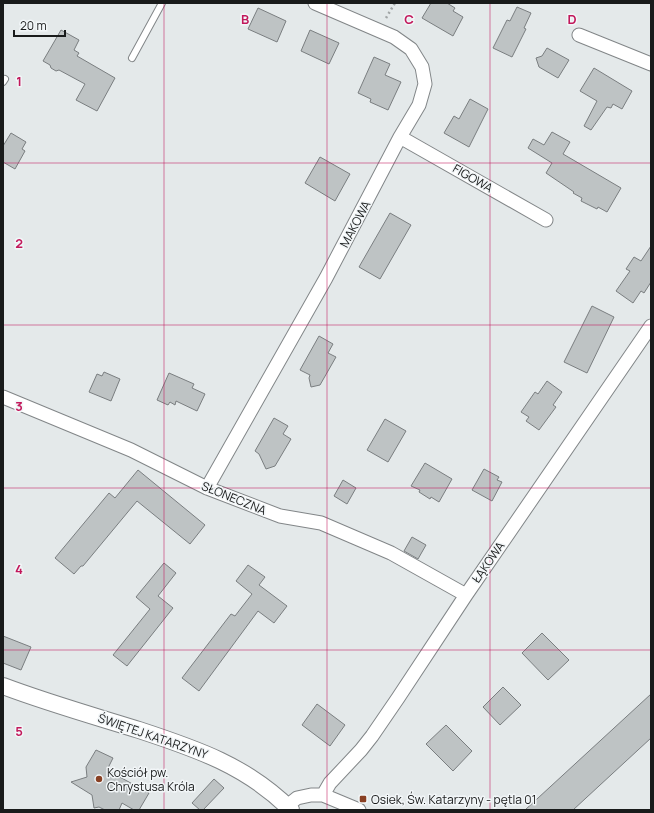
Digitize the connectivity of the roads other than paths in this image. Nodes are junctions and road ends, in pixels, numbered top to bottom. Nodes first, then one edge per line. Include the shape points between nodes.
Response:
1 (162, 3) edge
2 (315, 3) edge
3 (579, 35) dead end
4 (132, 58) dead end
5 (651, 64) edge
6 (400, 137) junction
7 (546, 220) dead end
8 (651, 326) edge
9 (3, 397) edge
10 (207, 488) junction
11 (466, 595) junction
12 (3, 686) edge
13 (323, 795) junction
14 (289, 808) edge
15 (359, 810) edge

1 - 4 lane
2 - 6 street, MAKOWA via 394,37 411,49 422,67 425,84 419,105
3 - 5 street
6 - 7 street, FIGOWA
6 - 10 street, MAKOWA via 326,278
8 - 11 street, ŁĄKOWA
9 - 10 street, SŁONECZNA via 131,450
10 - 11 street, SŁONECZNA via 280,516 321,523 391,553
11 - 13 street, ŁĄKOWA via 372,736 330,783
12 - 14 street, ŚWIĘTEJ KATARZYNY via 197,750 247,774
13 - 14 street via 297,798
13 - 15 street

